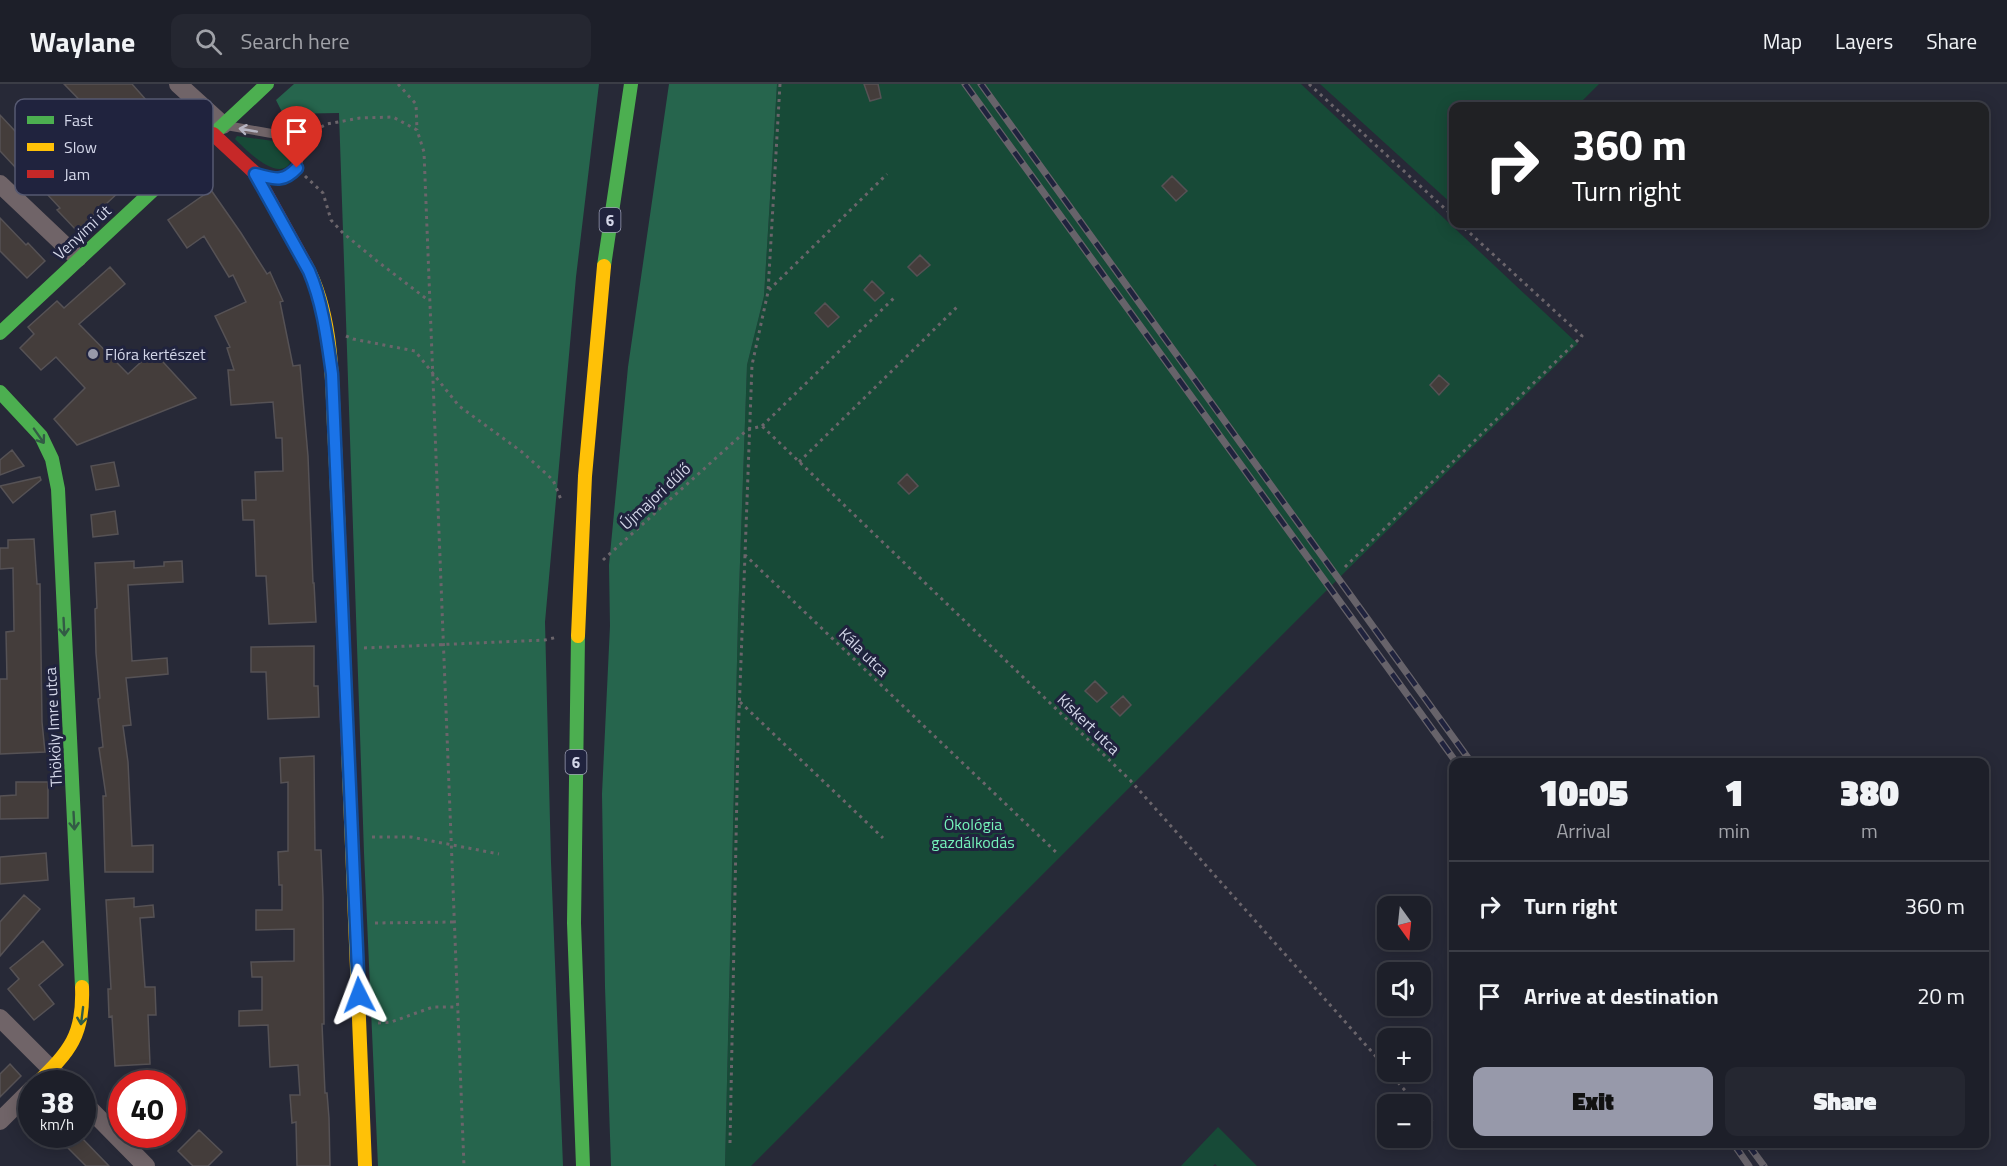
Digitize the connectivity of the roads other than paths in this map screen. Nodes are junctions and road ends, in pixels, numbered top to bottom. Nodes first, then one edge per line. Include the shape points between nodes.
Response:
1 (178, 84) edge
2 (267, 84) edge
3 (631, 84) edge
4 (191, 99) edge
5 (213, 124) edge
6 (218, 130) junction
7 (213, 135) edge
8 (255, 174) junction
9 (0, 184) edge
10 (147, 195) edge
11 (78, 258) junction
12 (0, 333) edge
13 (0, 392) edge
14 (0, 1018) edge
15 (51, 1069) joint
16 (18, 1103) edge
17 (96, 1115) edge
18 (0, 1121) edge
19 (146, 1166) edge
20 (365, 1166) edge
21 (583, 1166) edge

1 - 4 street
2 - 6 street, Venyimi út
3 - 21 street, 6 via 597,336 580,581 574,891
5 - 6 street
6 - 7 street, Venyimi út
6 - 8 street
8 -> 6 lane via 279,179 290,176 300,155 280,135
8 - 20 street via 316,286 332,374
9 - 11 street
10 - 11 street, Venyimi út
11 - 12 street, Venyimi út
13 -> 15 street, Thököly Imre utca via 40,436 52,459 58,489 83,1009 80,1032
14 - 15 street
16 - 18 street
17 - 19 street

